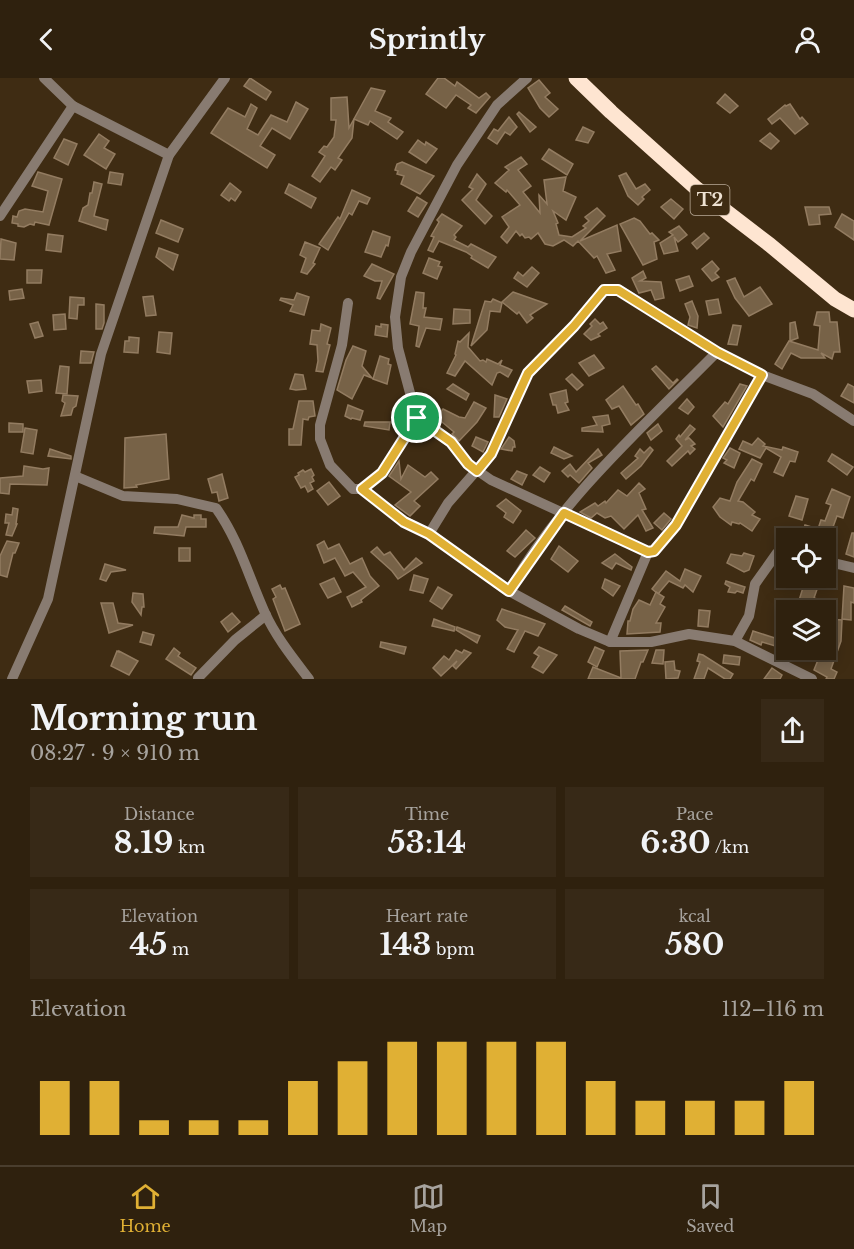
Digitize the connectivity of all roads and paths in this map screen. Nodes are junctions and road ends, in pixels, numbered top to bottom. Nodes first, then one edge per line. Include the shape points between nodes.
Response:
1 (44, 78) edge
2 (225, 78) edge
3 (527, 78) edge
4 (576, 78) edge
5 (73, 106) junction
6 (169, 155) junction
7 (0, 216) edge
8 (348, 303) dead end
9 (854, 310) edge
10 (717, 352) junction
11 (762, 375) junction
12 (417, 418) junction
13 (854, 421) edge
14 (477, 471) junction
15 (75, 476) junction
16 (362, 489) junction
17 (564, 513) junction
18 (429, 534) junction
19 (648, 552) junction
20 (776, 554) edge
21 (836, 564) edge
22 (854, 568) edge
23 (509, 591) junction
24 (266, 615) junction
25 (735, 641) junction
26 (610, 642) junction
27 (198, 678) edge
28 (12, 679) edge
29 (309, 679) edge
30 (812, 679) edge

1 - 5 street
2 - 6 street
3 - 12 street via 497,105 457,165 401,277 395,317
4 - 9 highway, T2 via 697,189
5 - 6 street
5 - 7 street
6 - 15 street via 101,354
8 - 16 street via 320,439 330,465 353,489
10 - 11 street
10 - 14 street via 618,290 604,290 528,373 491,454
10 - 17 street
11 - 13 street via 813,394
11 - 19 street via 676,525 654,551
12 - 14 street via 451,442
12 - 16 street via 382,473
14 - 17 street
14 - 18 street via 448,503
15 - 24 street via 123,496 177,499 216,508 229,526
15 - 28 street via 48,599
16 - 18 street via 404,522
17 - 19 street
17 - 23 street
18 - 23 street
19 - 26 street
20 - 25 street via 755,584 750,616
21 - 22 street
23 - 26 street
24 - 27 street
24 - 29 street
25 - 26 street via 689,634 651,642
25 - 30 street

